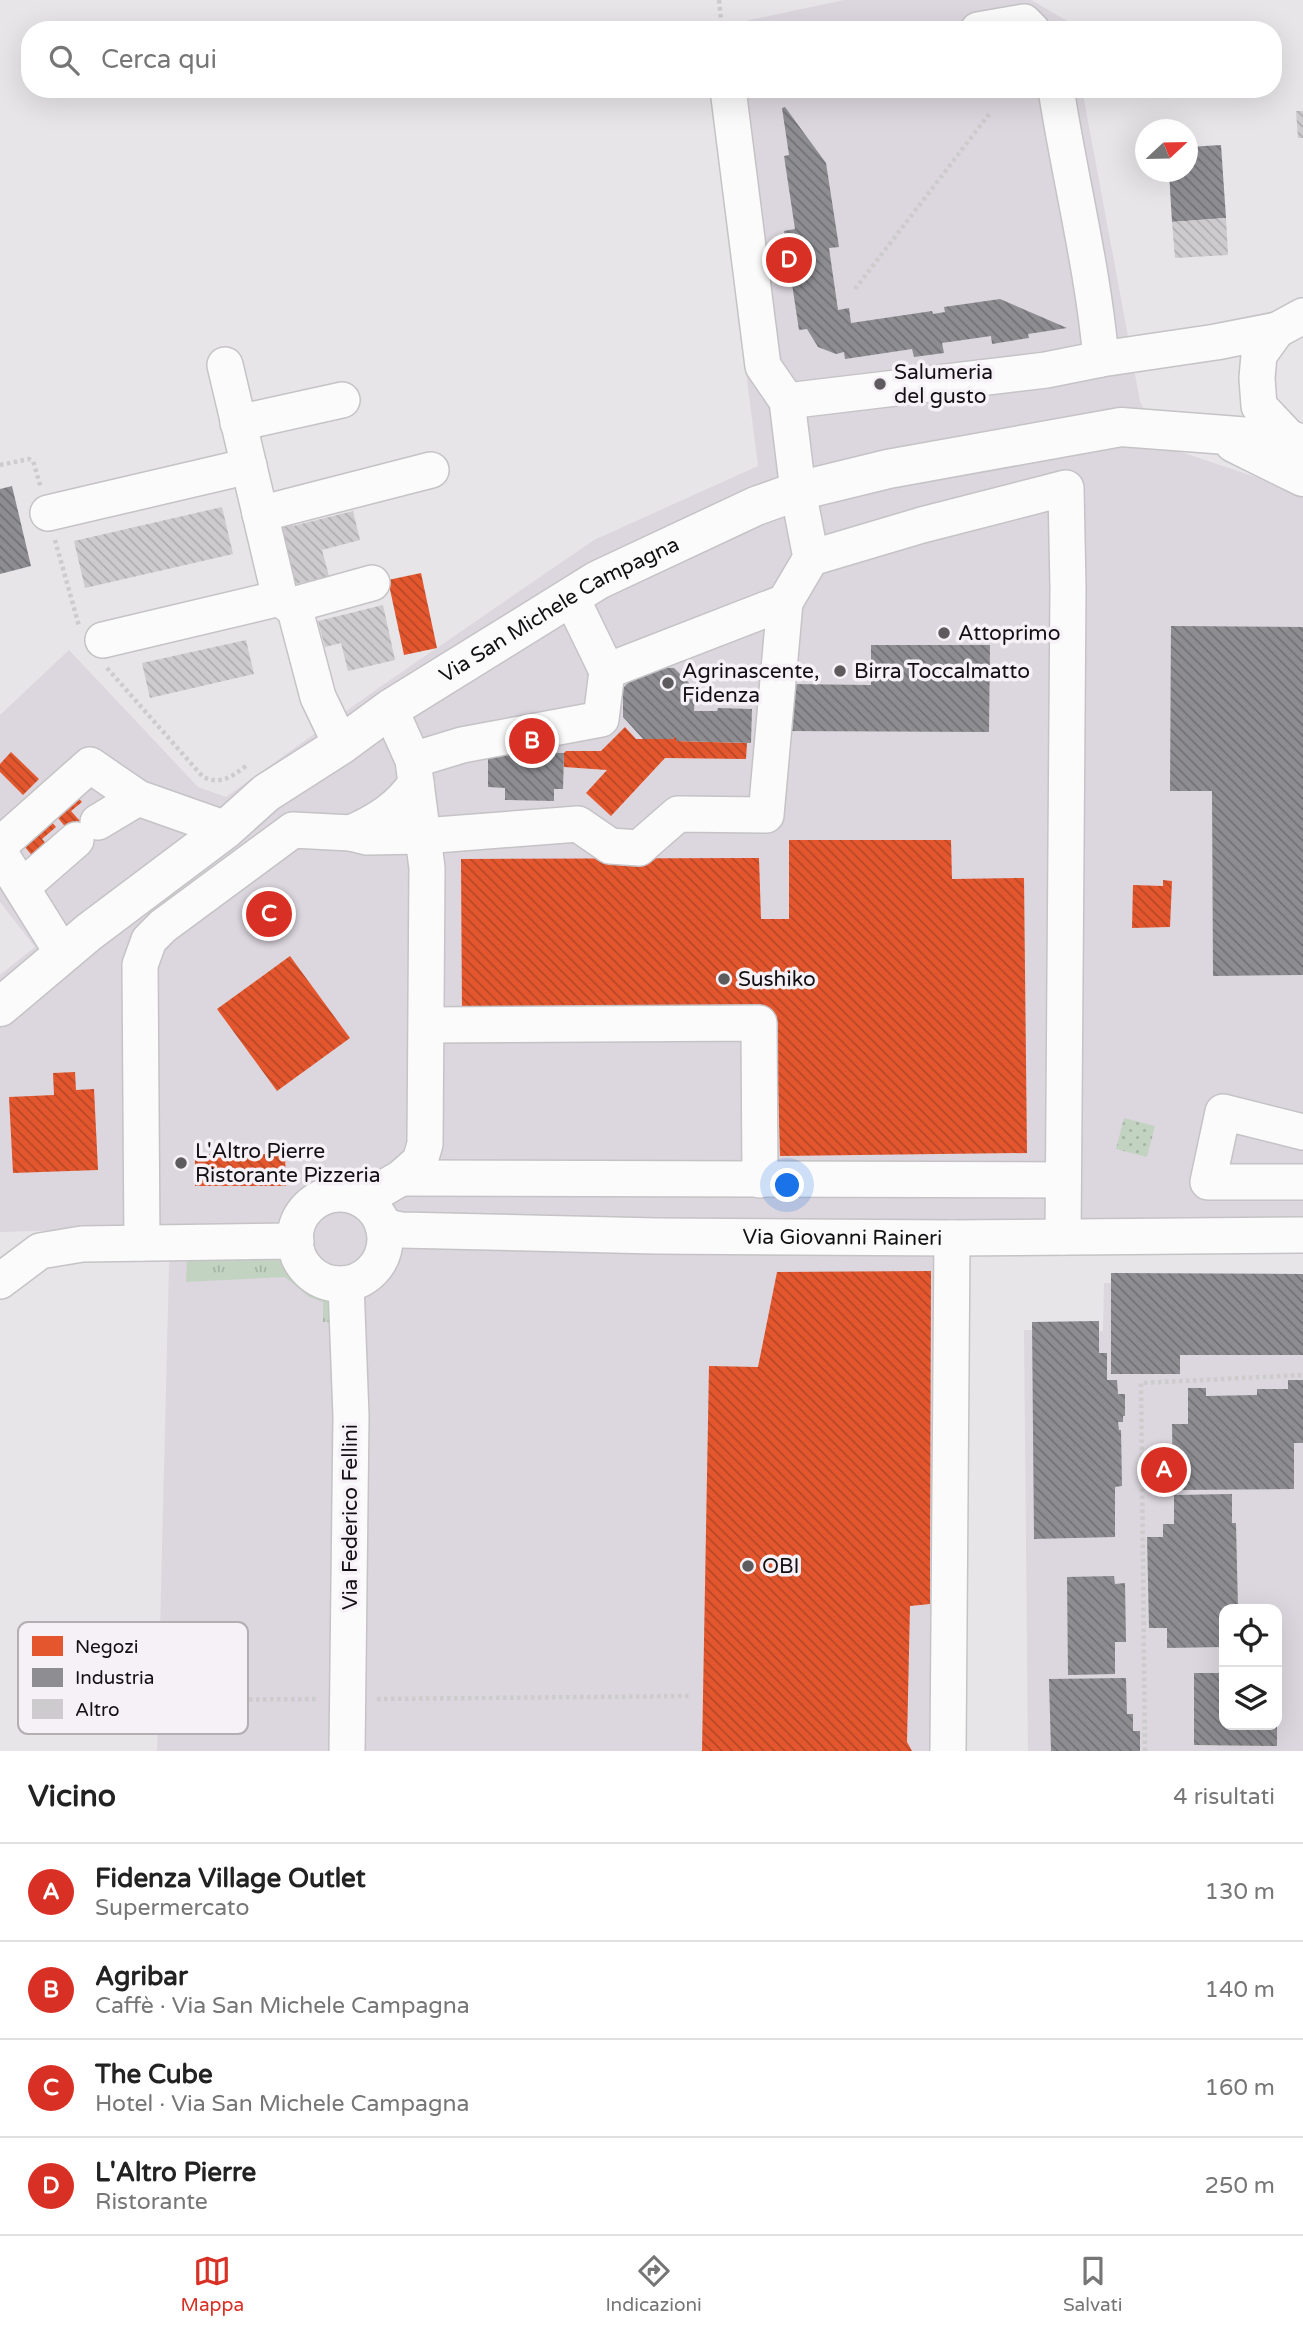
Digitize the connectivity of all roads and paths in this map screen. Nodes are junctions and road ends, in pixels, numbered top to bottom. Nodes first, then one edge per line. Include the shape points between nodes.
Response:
1 (719, 0) edge
2 (721, 21) edge
3 (729, 98) edge
4 (1057, 98) edge
5 (990, 113) dead end
6 (855, 289) dead end
7 (1290, 323) edge
8 (1216, 342) junction
9 (1101, 359) junction
10 (225, 365) dead end
11 (342, 400) dead end
12 (787, 401) junction
13 (1259, 406) junction
14 (238, 423) junction
15 (1213, 433) junction
16 (1297, 442) edge
17 (249, 466) junction
18 (430, 470) dead end
19 (1303, 477) edge
20 (798, 491) junction
21 (48, 513) dead end
22 (260, 514) junction
23 (811, 558) junction
24 (372, 583) dead end
25 (571, 597) junction
26 (785, 602) junction
27 (287, 604) junction
28 (103, 640) dead end
29 (607, 671) junction
30 (390, 709) junction
31 (341, 745) junction
32 (246, 766) dead end
33 (414, 772) junction
34 (229, 778) dead end
35 (138, 798) junction
36 (226, 829) junction
37 (351, 833) junction
38 (423, 836) junction
39 (0, 845) edge
40 (0, 853) edge
41 (22, 887) junction
42 (63, 954) junction
43 (0, 1007) edge
44 (428, 1025) junction
45 (1303, 1132) edge
46 (401, 1178) junction
47 (760, 1180) junction
48 (1063, 1180) junction
49 (1303, 1182) edge
50 (373, 1213) junction
51 (1303, 1235) edge
52 (1063, 1237) junction
53 (952, 1238) junction
54 (296, 1241) junction
55 (142, 1243) junction
56 (0, 1280) edge
57 (346, 1284) junction
58 (1303, 1375) edge
59 (691, 1696) dead end
60 (348, 1698) junction
61 (248, 1699) edge
62 (347, 1751) edge
63 (947, 1751) edge
64 (1145, 1751) edge

1 - 2 path
3 - 12 street via 762,366
4 - 9 street
5 - 6 path
7 - 8 street
7 - 13 street via 1259,355
8 - 9 street
8 - 13 street via 1234,377
9 - 12 street via 1046,370
10 - 14 street
11 - 14 street
12 - 20 street
13 - 16 street
14 - 17 street
15 - 16 main road, Via San Michele Campagna
15 - 19 main road, Via San Michele Campagna
15 - 20 main road, Via San Michele Campagna via 1121,427 888,469
17 - 21 street
17 - 22 street
18 - 22 street
20 - 23 street
20 - 25 main road, Via San Michele Campagna via 598,580
22 - 27 street
23 - 26 street
23 - 48 street via 1066,488
24 - 27 street
25 - 29 street
25 - 30 main road, Via San Michele Campagna
26 - 29 street
26 - 38 street via 766,815 678,814 639,848 610,846 578,824
27 - 28 street
27 - 31 street via 318,697
29 - 33 street via 601,719 462,745
30 - 31 main road, Via San Michele Campagna
30 - 33 street
31 - 36 main road, Via San Michele Campagna via 266,793
32 - 34 path
33 - 37 street via 405,800
33 - 38 street
35 - 36 street
35 - 39 street via 90,765
35 - 41 street via 87,831
36 - 42 main road, Via San Michele Campagna
37 - 38 street
37 - 55 street via 293,830 149,940 140,965
38 - 44 street
40 - 41 street
41 - 42 street
42 - 43 main road, Via San Michele Campagna
44 - 46 street via 425,1144 420,1161
44 - 47 street via 759,1023
45 - 49 street via 1223,1112 1208,1182
46 - 47 street
46 - 50 street
47 - 48 street
48 - 52 street
50 - 53 street, Via Giovanni Raineri via 401,1230
50 - 54 street via 349,1195 323,1197 300,1219
50 - 57 street via 386,1238 383,1253 376,1267
51 - 52 street, Via Giovanni Raineri
52 - 53 street, Via Giovanni Raineri
53 - 63 street
54 - 55 street
54 - 57 street via 303,1266 315,1277
55 - 56 street via 82,1244 40,1251
57 - 60 street, Via Federico Fellini via 351,1416
58 - 64 path via 1141,1383
59 - 60 path
60 - 61 path
60 - 62 street, Via Federico Fellini

